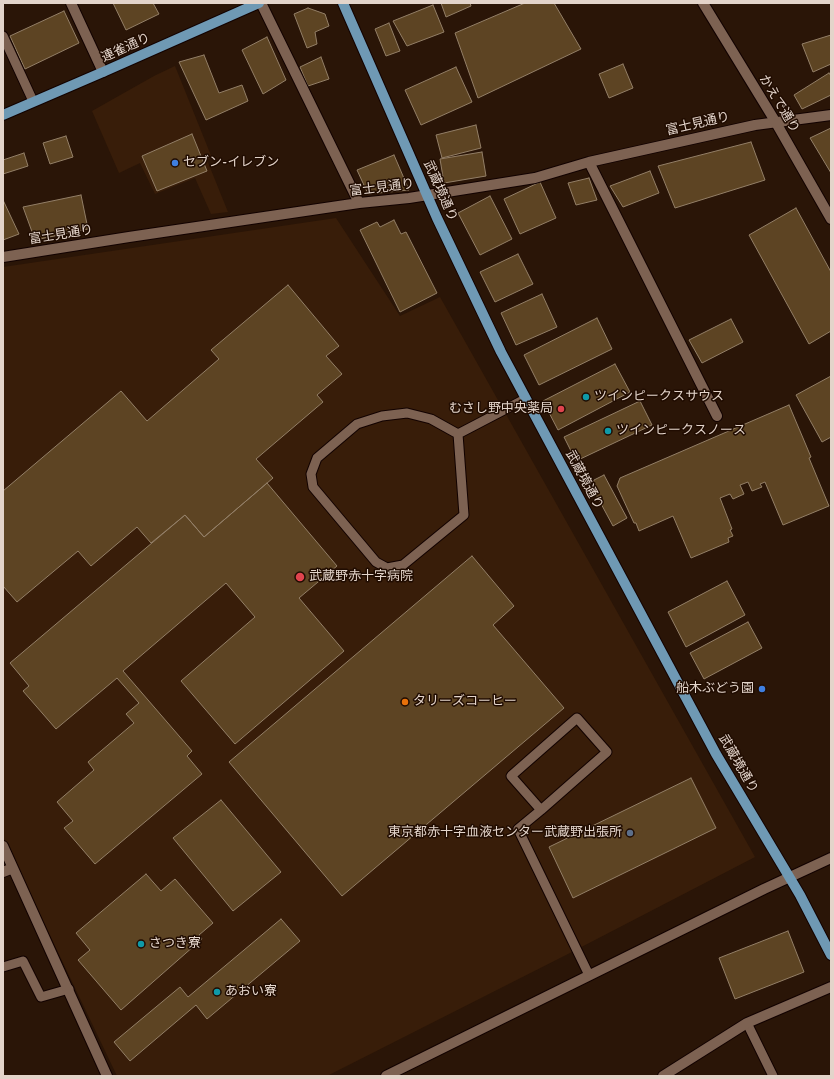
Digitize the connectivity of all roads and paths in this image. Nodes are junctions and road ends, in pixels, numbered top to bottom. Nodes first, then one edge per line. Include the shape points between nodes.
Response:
1 (71, 3) edge
2 (260, 3) edge
3 (343, 3) edge
4 (703, 3) edge
5 (3, 36) edge
6 (104, 72) junction
7 (33, 102) junction
8 (3, 115) edge
9 (831, 115) edge
10 (775, 122) junction
11 (588, 162) junction
12 (427, 195) junction
13 (358, 203) junction
14 (831, 219) edge
15 (3, 257) edge
16 (525, 399) junction
17 (717, 416) dead end
18 (458, 434) junction
19 (541, 810) junction
20 (3, 846) edge
21 (831, 858) edge
22 (8, 870) edge
23 (790, 877) junction
24 (831, 955) edge
25 (3, 967) edge
26 (589, 975) junction
27 (831, 987) edge
28 (69, 989) junction
29 (747, 1023) junction
30 (107, 1076) edge
31 (386, 1076) edge
32 (663, 1076) edge
33 (774, 1076) edge

1 - 6 street
2 - 6 main road, 連雀通り
2 - 13 street
3 - 12 main road, 武蔵境通り
4 - 10 street, かえで通り
5 - 7 lane
6 - 7 main road, 連雀通り
7 - 8 main road, 連雀通り
9 - 10 street, 富士見通り
10 - 11 street, 富士見通り
10 - 14 street, かえで通り
11 - 12 street, 富士見通り via 535,178
11 - 17 street
12 - 13 street, 富士見通り
12 - 16 main road, 武蔵境通り
13 - 15 street, 富士見通り
16 - 18 lane
16 - 23 main road, 武蔵境通り via 716,754
18 - 18 lane via 464,515 403,565 387,568 376,562 313,487 311,474 317,458 357,424 382,416 407,413 431,420
19 - 19 lane via 511,776 577,718 607,752
19 - 26 lane via 518,829
20 - 22 street
21 - 23 street
22 - 28 street
23 - 24 main road, 武蔵境通り
23 - 26 street
25 - 28 lane via 23,961 41,997
26 - 31 street
27 - 29 street
28 - 30 street
29 - 32 street
29 - 33 lane

